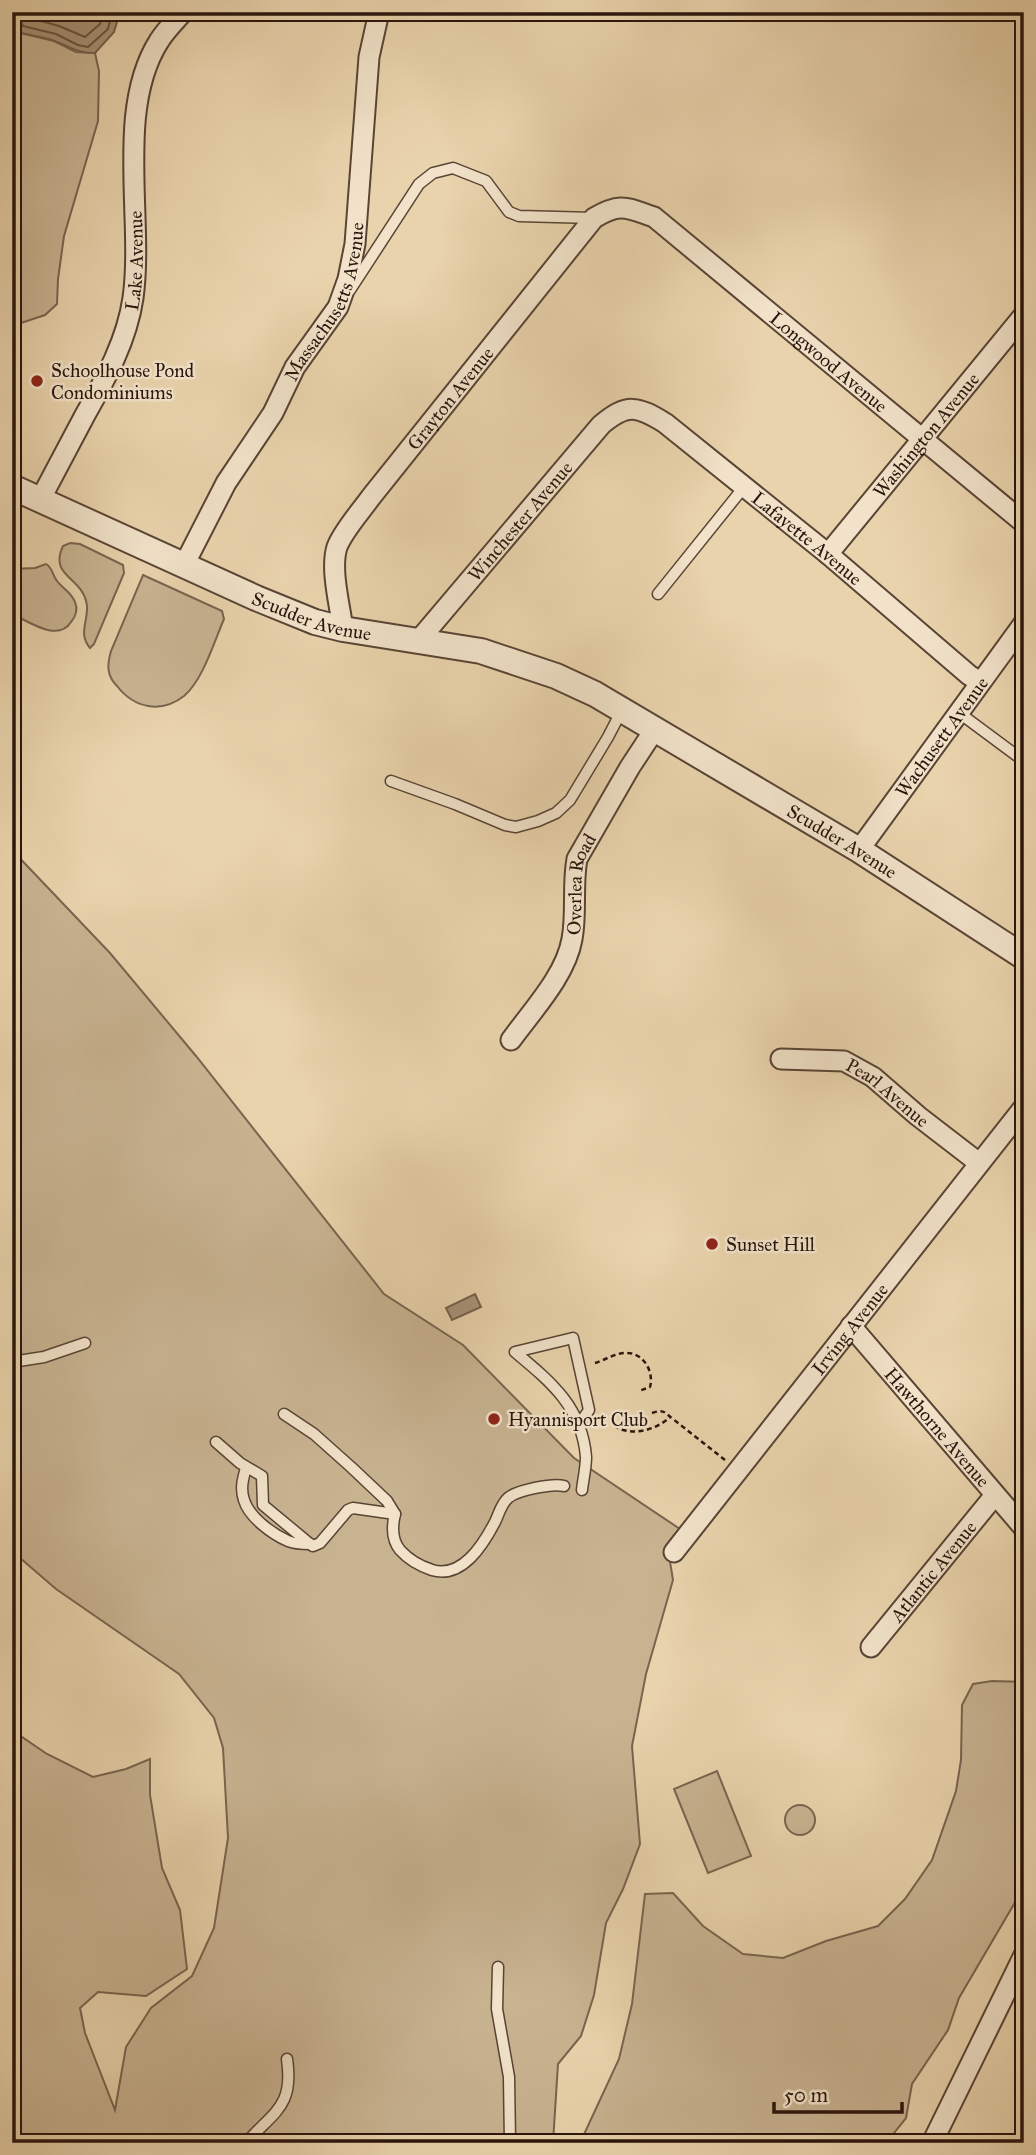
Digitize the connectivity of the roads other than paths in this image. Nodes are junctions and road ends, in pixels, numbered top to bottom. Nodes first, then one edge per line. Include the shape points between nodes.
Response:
1 (183, 12) edge
2 (379, 12) edge
3 (594, 218) junction
4 (338, 307) junction
5 (1024, 315) edge
6 (625, 410) joint
7 (922, 440) junction
8 (12, 487) edge
9 (744, 487) junction
10 (40, 500) junction
11 (1024, 523) edge
12 (828, 554) junction
13 (184, 565) junction
14 (657, 594) dead end
15 (1024, 623) edge
16 (343, 629) junction
17 (419, 640) junction
18 (980, 682) junction
19 (622, 710) junction
20 (958, 712) junction
21 (655, 729) junction
22 (1024, 761) edge
23 (391, 781) dead end
24 (859, 850) junction
25 (1024, 957) edge
26 (511, 1040) dead end
27 (781, 1059) dead end
28 (1024, 1107) edge
29 (979, 1163) junction
30 (850, 1326) junction
31 (85, 1343) dead end
32 (12, 1362) edge
33 (284, 1414) dead end
34 (580, 1423) junction
35 (216, 1442) dead end
36 (246, 1468) junction
37 (564, 1486) dead end
38 (582, 1490) dead end
39 (995, 1495) junction
40 (395, 1514) junction
41 (1024, 1528) edge
42 (310, 1544) junction
43 (674, 1552) dead end
44 (871, 1647) dead end
45 (1024, 1955) edge
46 (498, 1967) dead end
47 (287, 2059) dead end
48 (246, 2143) edge
49 (510, 2143) edge
50 (932, 2143) edge

1 - 10 street, Lake Avenue via 159,40 141,79 134,159 136,252 125,334
2 - 4 street, Massachusetts Avenue via 369,57 355,244
3 - 4 lane via 519,216 509,212 486,181 453,169 433,173 419,184
3 - 7 street, Longwood Avenue via 621,207 654,217
3 - 16 street, Grayton Avenue via 371,497 337,547
4 - 13 street, Massachusetts Avenue via 295,367
5 - 7 street, Washington Avenue
6 - 9 street, Lafayette Avenue via 644,411 665,423
6 - 17 street, Winchester Avenue via 601,425
7 - 11 street, Longwood Avenue
7 - 12 street, Washington Avenue
8 - 10 street, Scudder Avenue
9 - 12 street, Lafayette Avenue
9 - 14 lane
10 - 13 street, Scudder Avenue
12 - 18 street, Lafayette Avenue
13 - 16 street, Scudder Avenue via 298,615
15 - 18 street, Wachusett Avenue
16 - 17 street, Scudder Avenue
17 - 19 street, Scudder Avenue via 496,655 556,676
18 - 20 street, Wachusett Avenue
19 - 21 street, Scudder Avenue
19 - 23 lane via 576,792 556,813 538,821 516,827 496,822
20 - 22 lane
20 - 24 street, Wachusett Avenue
21 - 24 street, Scudder Avenue
21 - 26 street, Overlea Road via 577,859 567,959
24 - 25 street, Scudder Avenue
27 - 29 street, Pearl Avenue via 844,1061 873,1077
28 - 29 street, Irving Avenue
29 - 30 street, Irving Avenue
30 - 39 street, Hawthorne Avenue
30 - 43 street, Irving Avenue
31 - 32 lane
33 - 40 lane via 351,1467
34 - 34 lane via 552,1383 515,1352 573,1338 589,1410
34 - 38 lane via 586,1459
35 - 36 lane
36 - 42 lane via 262,1476 263,1506
36 - 42 lane via 244,1501 256,1518 287,1541
37 - 40 lane via 555,1484 509,1496 475,1552 463,1565 448,1571 422,1566 400,1550 392,1533
39 - 41 street, Hawthorne Avenue
39 - 44 street, Atlantic Avenue
40 - 42 lane via 353,1508 320,1543
45 - 50 street
46 - 49 lane via 497,2009 509,2077
47 - 48 lane via 290,2080 285,2098

